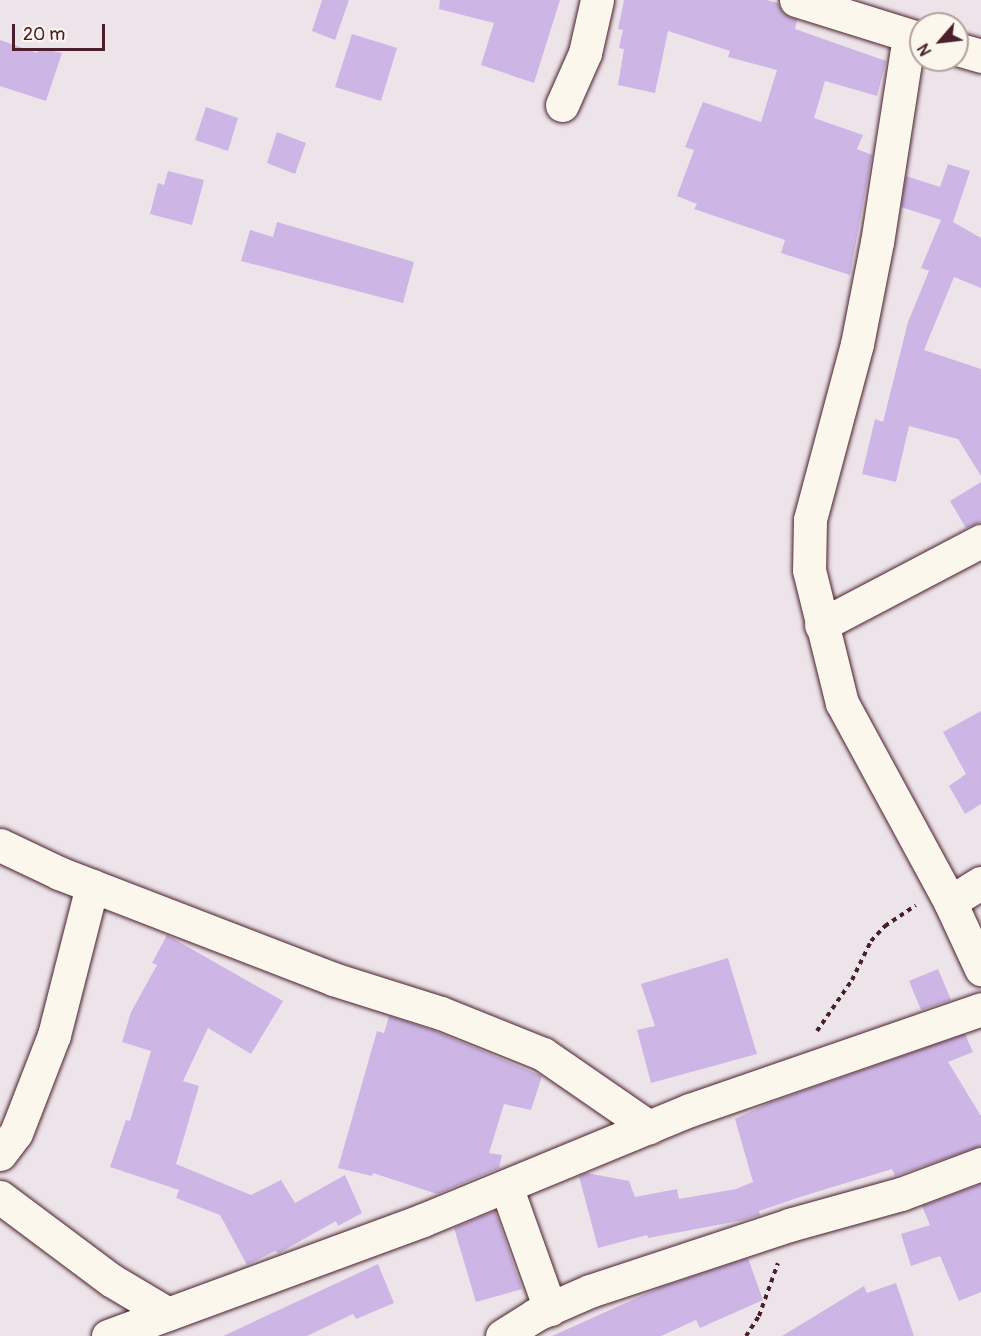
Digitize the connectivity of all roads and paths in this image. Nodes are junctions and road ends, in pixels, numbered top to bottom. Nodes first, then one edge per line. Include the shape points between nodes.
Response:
1 (597, 0) edge
2 (796, 0) edge
3 (909, 36) edge
4 (909, 70) edge
5 (562, 105) dead end
6 (981, 541) edge
7 (821, 625) junction
8 (0, 845) edge
9 (981, 883) edge
10 (92, 886) junction
11 (946, 895) junction
12 (981, 969) edge
13 (981, 1009) edge
14 (814, 1034) dead end
15 (649, 1127) junction
16 (0, 1154) edge
17 (981, 1164) edge
18 (506, 1186) junction
19 (0, 1197) edge
20 (789, 1225) junction
21 (550, 1309) junction
22 (168, 1314) junction
23 (108, 1336) edge
24 (502, 1336) edge
25 (746, 1336) edge

1 - 5 street via 585,53
2 - 3 street
4 - 7 street via 857,344 810,520 809,570
6 - 7 street
7 - 11 street via 842,703
8 - 10 street
9 - 11 street
10 - 15 street via 333,979 441,1013 543,1054
10 - 16 street via 54,1035 16,1133
11 - 12 street
11 - 14 path via 878,933
13 - 15 street
15 - 18 street
17 - 20 street via 901,1194
18 - 21 street
18 - 22 street
19 - 22 street via 111,1280
20 - 21 street via 591,1291
20 - 25 path via 769,1289
21 - 24 street
22 - 23 street

